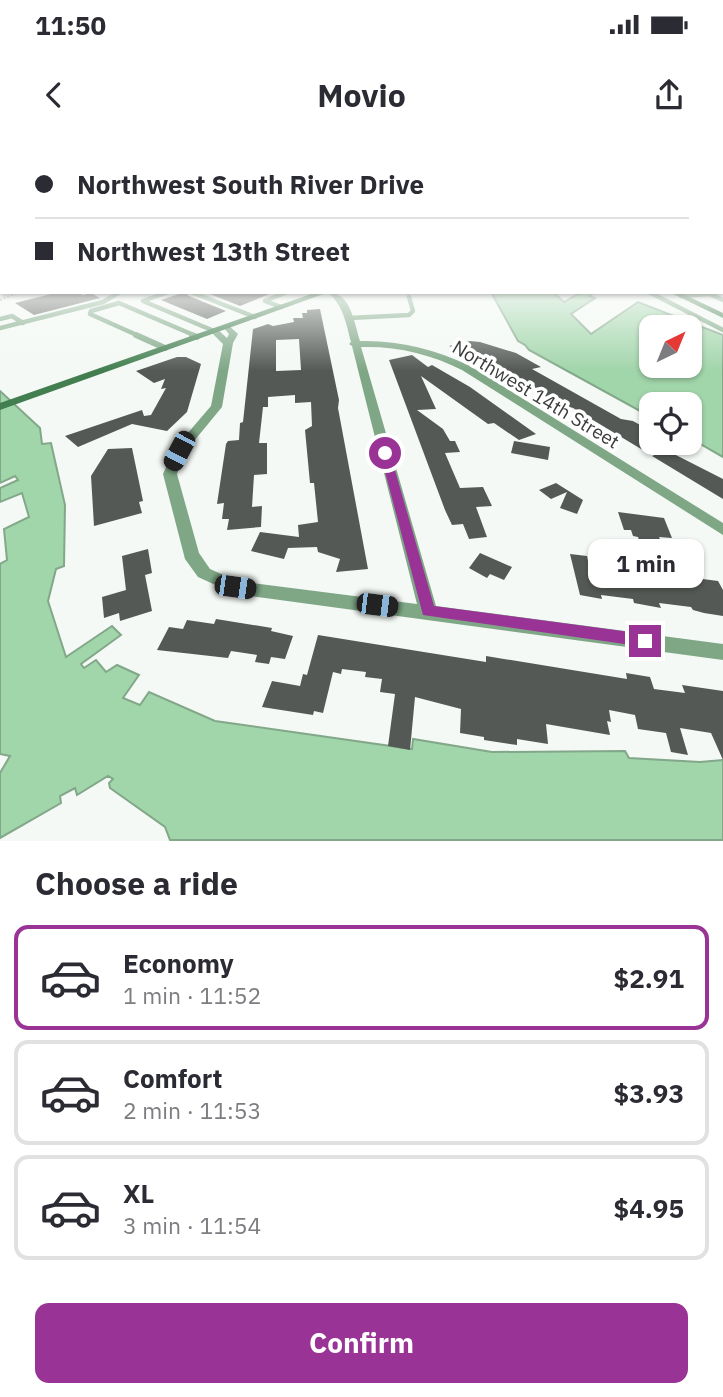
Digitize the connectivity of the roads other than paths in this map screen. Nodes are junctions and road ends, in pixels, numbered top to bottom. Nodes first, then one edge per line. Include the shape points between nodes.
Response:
1 (89, 306) edge
2 (110, 306) edge
3 (125, 306) edge
4 (154, 306) edge
5 (226, 306) edge
6 (278, 306) edge
7 (285, 306) edge
8 (344, 306) edge
9 (411, 306) edge
10 (676, 306) edge
11 (701, 306) edge
12 (281, 307) junction
13 (723, 316) edge
14 (255, 317) junction
15 (349, 318) junction
16 (0, 319) edge
17 (23, 323) junction
18 (0, 328) edge
19 (723, 330) edge
20 (223, 334) junction
21 (197, 337) junction
22 (354, 344) junction
23 (165, 348) junction
24 (0, 407) edge
25 (723, 530) edge
26 (428, 611) junction
27 (723, 652) edge

1 - 17 lane
2 - 23 lane via 90,314
3 - 21 lane
4 - 20 lane
5 - 14 lane
6 - 12 lane
7 - 12 main road
8 - 15 street
9 - 15 lane via 409,315
10 - 19 lane
11 - 13 main road
12 - 14 main road
14 - 20 main road
15 - 22 street
16 - 17 lane via 12,316
17 - 18 lane
20 - 21 main road
20 - 26 street via 216,407 179,451 170,474 186,542 197,565 215,580 235,587
21 - 23 main road
22 - 25 street, Northwest 14th Street via 410,346 466,368
22 - 26 street
23 - 24 main road
26 - 27 street

